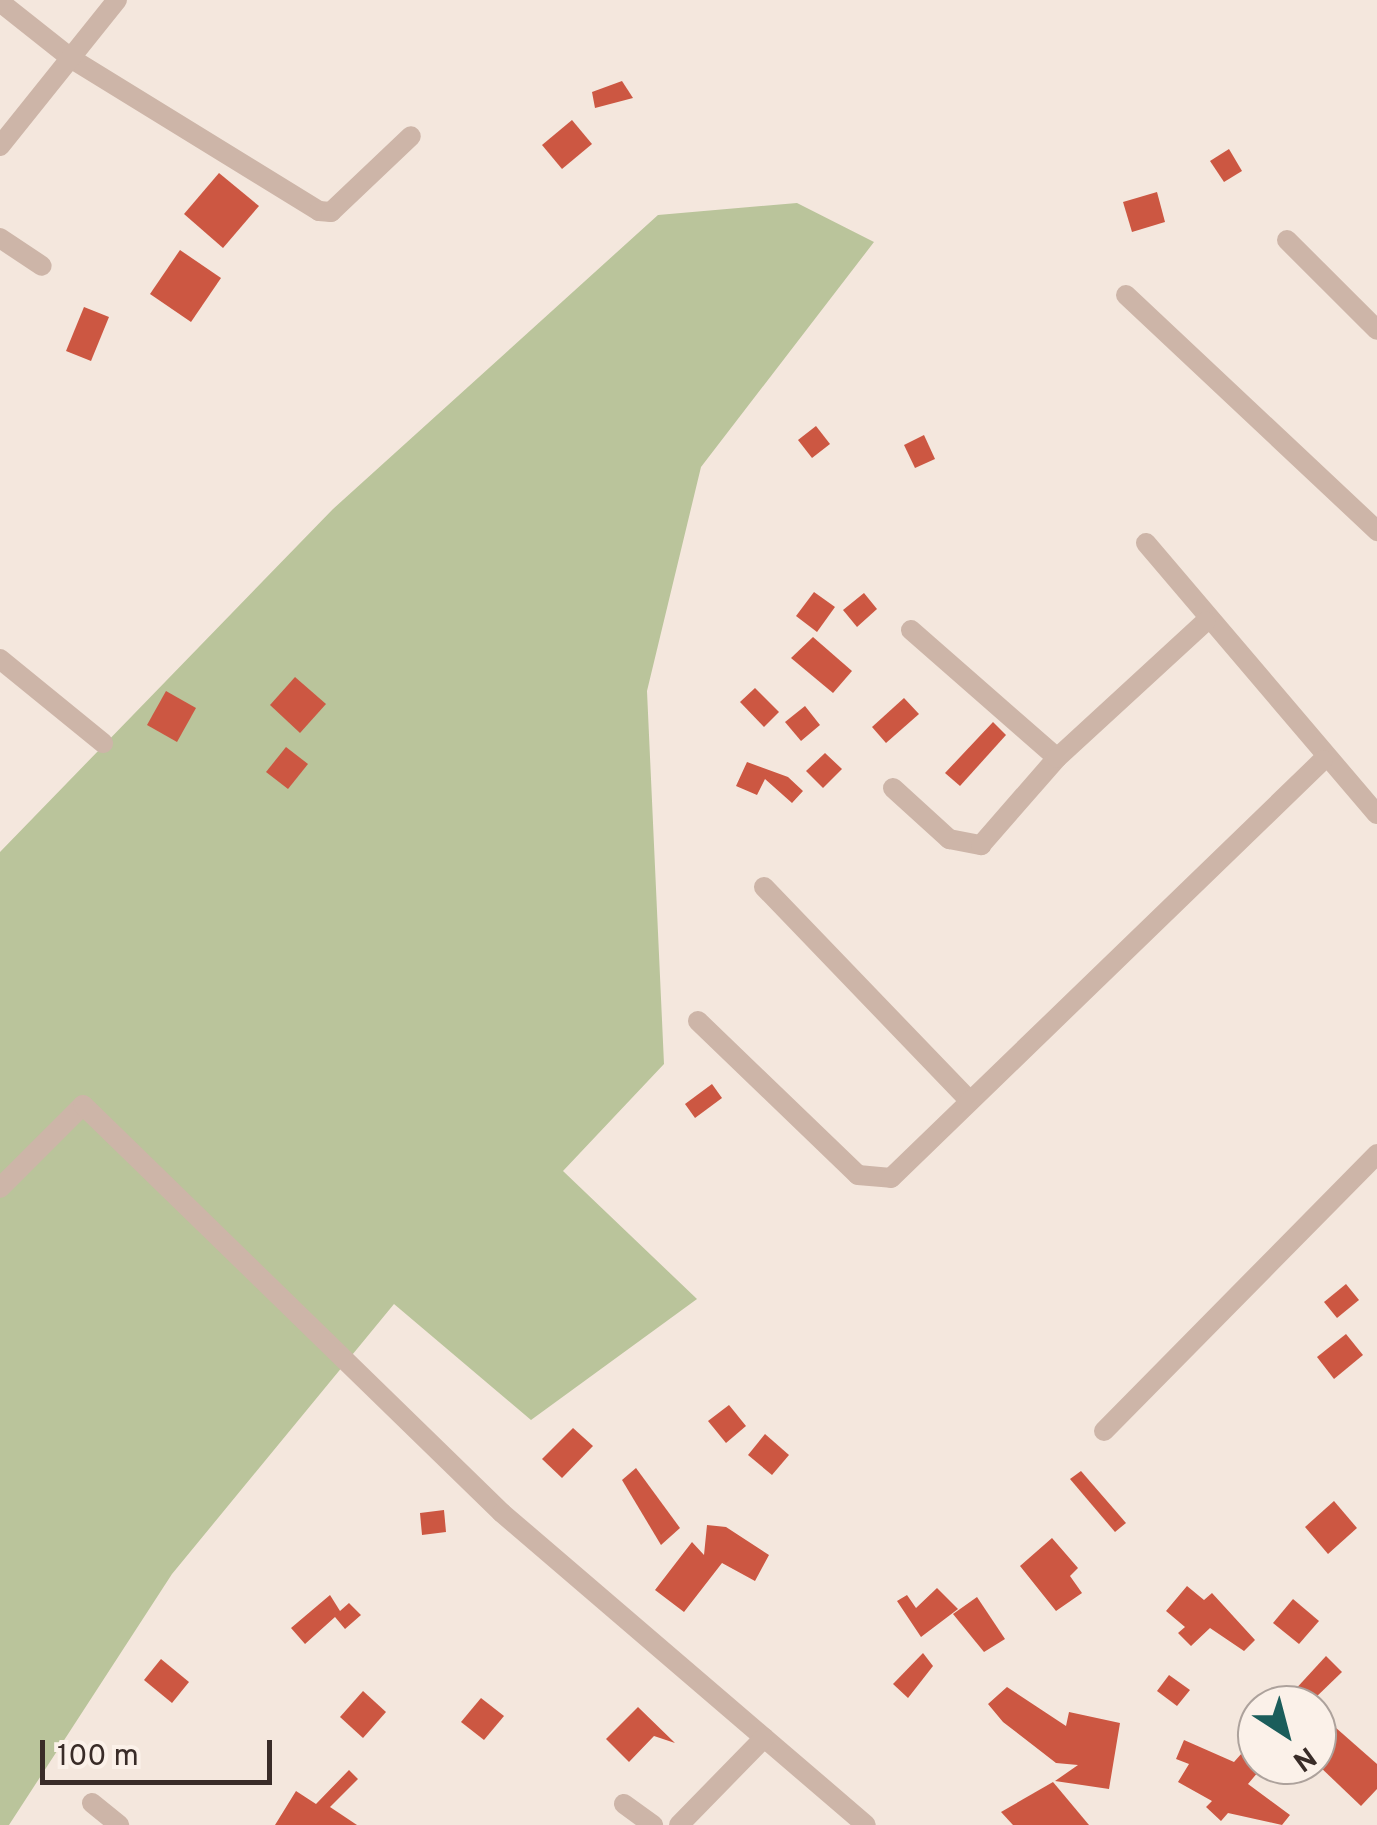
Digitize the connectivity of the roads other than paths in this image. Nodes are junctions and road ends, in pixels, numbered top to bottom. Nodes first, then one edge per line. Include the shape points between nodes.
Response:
1 (117, 0) edge
2 (0, 2) edge
3 (72, 59) junction
4 (411, 136) dead end
5 (0, 146) edge
6 (0, 238) edge
7 (1287, 240) dead end
8 (42, 266) dead end
9 (1126, 296) dead end
10 (1377, 330) edge
11 (1377, 531) edge
12 (1146, 543) dead end
13 (1206, 621) junction
14 (911, 630) dead end
15 (0, 659) edge
16 (103, 743) dead end
17 (1057, 758) junction
18 (1322, 760) junction
19 (892, 788) dead end
20 (1377, 814) edge
21 (764, 887) dead end
22 (698, 1021) dead end
23 (970, 1100) junction
24 (1377, 1154) edge
25 (0, 1188) edge
26 (1104, 1432) dead end
27 (764, 1738) junction
28 (92, 1803) dead end
29 (624, 1804) dead end
30 (119, 1825) edge
31 (653, 1825) edge
32 (679, 1825) edge
33 (866, 1825) edge

1 - 3 street
2 - 3 street
3 - 4 street via 320,211 332,212
3 - 5 street
6 - 8 street
7 - 10 street
9 - 11 street
12 - 13 street
13 - 17 street
13 - 18 street
14 - 17 street
15 - 16 street
17 - 19 street via 981,845 967,848
18 - 20 street
18 - 23 street
21 - 23 street
22 - 23 street via 875,1182 892,1178
24 - 26 street
25 - 27 street via 84,1105 488,1500
27 - 32 street
27 - 33 street
28 - 30 street
29 - 31 street

